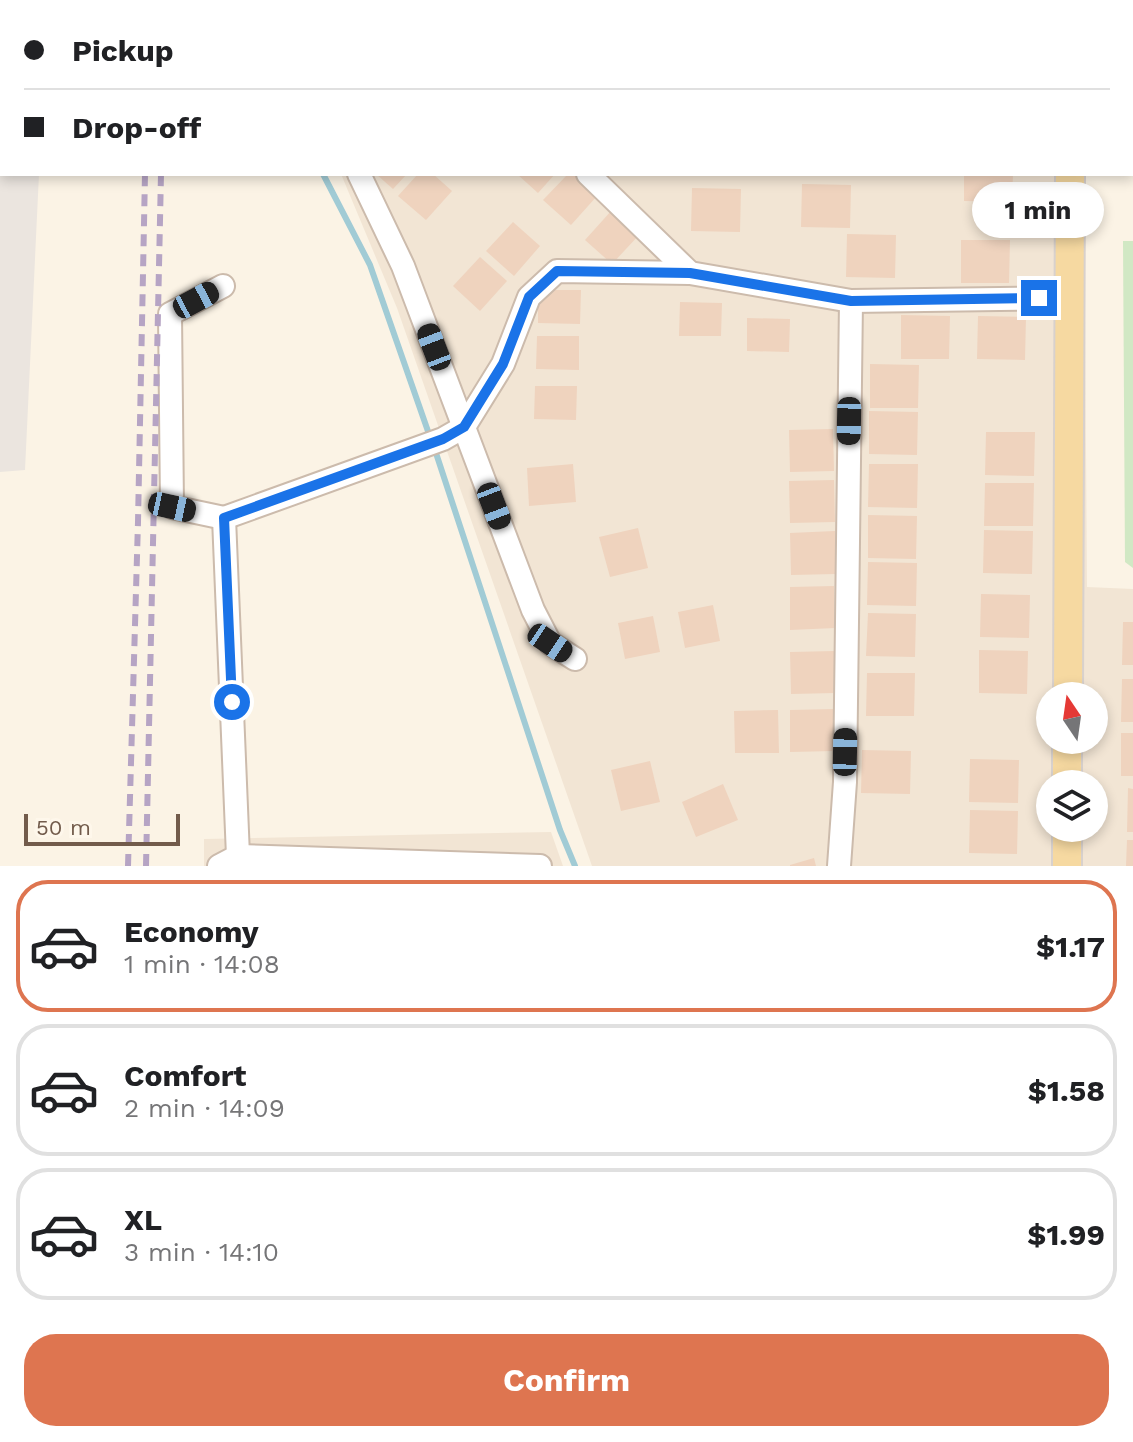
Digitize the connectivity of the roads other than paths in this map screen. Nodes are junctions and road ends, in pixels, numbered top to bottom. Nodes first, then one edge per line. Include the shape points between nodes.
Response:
1 (360, 176) edge
2 (590, 176) edge
3 (1070, 176) edge
4 (690, 273) junction
5 (223, 286) dead end
6 (1069, 298) junction
7 (851, 301) junction
8 (464, 427) junction
9 (224, 518) junction
10 (575, 659) dead end
11 (1068, 682) edge
12 (1067, 842) edge
13 (229, 861) edge
14 (540, 866) edge
15 (839, 866) edge
16 (1067, 866) edge

1 - 8 street via 403,266
2 - 4 street
3 - 6 main road
4 - 7 street
4 - 8 street via 557,271 529,297 503,364
5 - 9 street via 170,314 172,507
6 - 7 street
6 - 11 main road
7 - 15 street via 845,782
8 - 9 street
8 - 10 street via 533,610 550,643
9 - 13 street
12 - 16 main road
13 - 14 street

